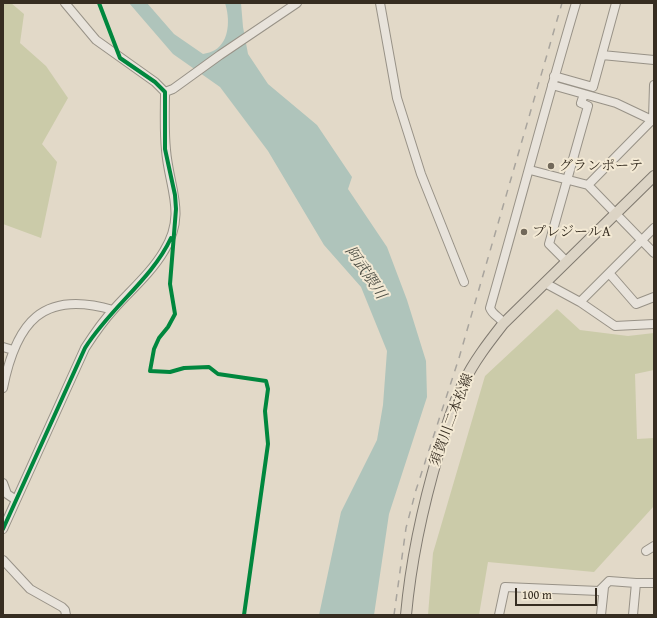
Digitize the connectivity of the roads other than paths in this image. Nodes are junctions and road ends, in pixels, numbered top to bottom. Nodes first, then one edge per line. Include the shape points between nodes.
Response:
1 (65, 3) edge
2 (297, 3) edge
3 (380, 3) edge
4 (576, 3) edge
5 (616, 3) edge
6 (602, 55) junction
7 (654, 60) edge
8 (554, 76) junction
9 (552, 85) junction
10 (654, 85) edge
11 (165, 92) junction
12 (584, 94) junction
13 (653, 120) edge
14 (530, 170) junction
15 (654, 176) edge
16 (567, 179) junction
17 (588, 185) junction
18 (615, 214) junction
19 (654, 228) edge
20 (643, 240) junction
21 (654, 253) edge
22 (566, 261) junction
23 (609, 273) junction
24 (464, 282) dead end
25 (545, 283) junction
26 (654, 297) edge
27 (580, 302) junction
28 (113, 310) junction
29 (503, 324) junction
30 (654, 324) edge
31 (3, 347) edge
32 (13, 350) junction
33 (3, 388) edge
34 (3, 482) edge
35 (16, 500) junction
36 (3, 529) edge
37 (654, 546) edge
38 (646, 551) dead end
39 (3, 560) edge
40 (636, 583) junction
41 (654, 583) edge
42 (604, 587) junction
43 (66, 615) edge
44 (406, 615) edge
45 (499, 615) edge
46 (601, 615) edge
47 (633, 615) edge

1 - 11 street via 96,40
2 - 11 street via 173,90
3 - 24 street via 397,98 421,174
4 - 8 street
5 - 6 street
6 - 7 street
6 - 8 street via 593,87
8 - 9 street
9 - 12 street
9 - 14 street
10 - 13 street
11 - 28 street via 166,149 176,209 173,232 165,251 153,268
12 - 13 street via 616,103
12 - 16 street via 581,103 588,106
13 - 17 street
14 - 16 street
14 - 29 street via 490,308
15 - 18 main road, 須賀川二本松線
16 - 17 street
16 - 22 street via 549,244
17 - 18 street
18 - 20 street
18 - 22 main road, 須賀川二本松線
19 - 20 street
20 - 21 street
20 - 23 street
22 - 25 main road, 須賀川二本松線
23 - 26 street via 636,304
23 - 27 street
25 - 27 street
25 - 29 main road, 須賀川二本松線
27 - 30 street via 615,326
28 - 32 street via 90,305 50,307 29,324
28 - 35 street via 85,348
29 - 44 main road, 須賀川二本松線 via 463,383 445,431 428,486 414,546
31 - 32 street
32 - 33 street
34 - 35 street via 7,494
35 - 36 street
37 - 38 street
39 - 43 street via 30,589 62,607
40 - 41 street
40 - 42 street via 609,581
40 - 47 street
42 - 45 street via 599,591 505,587
42 - 46 street

